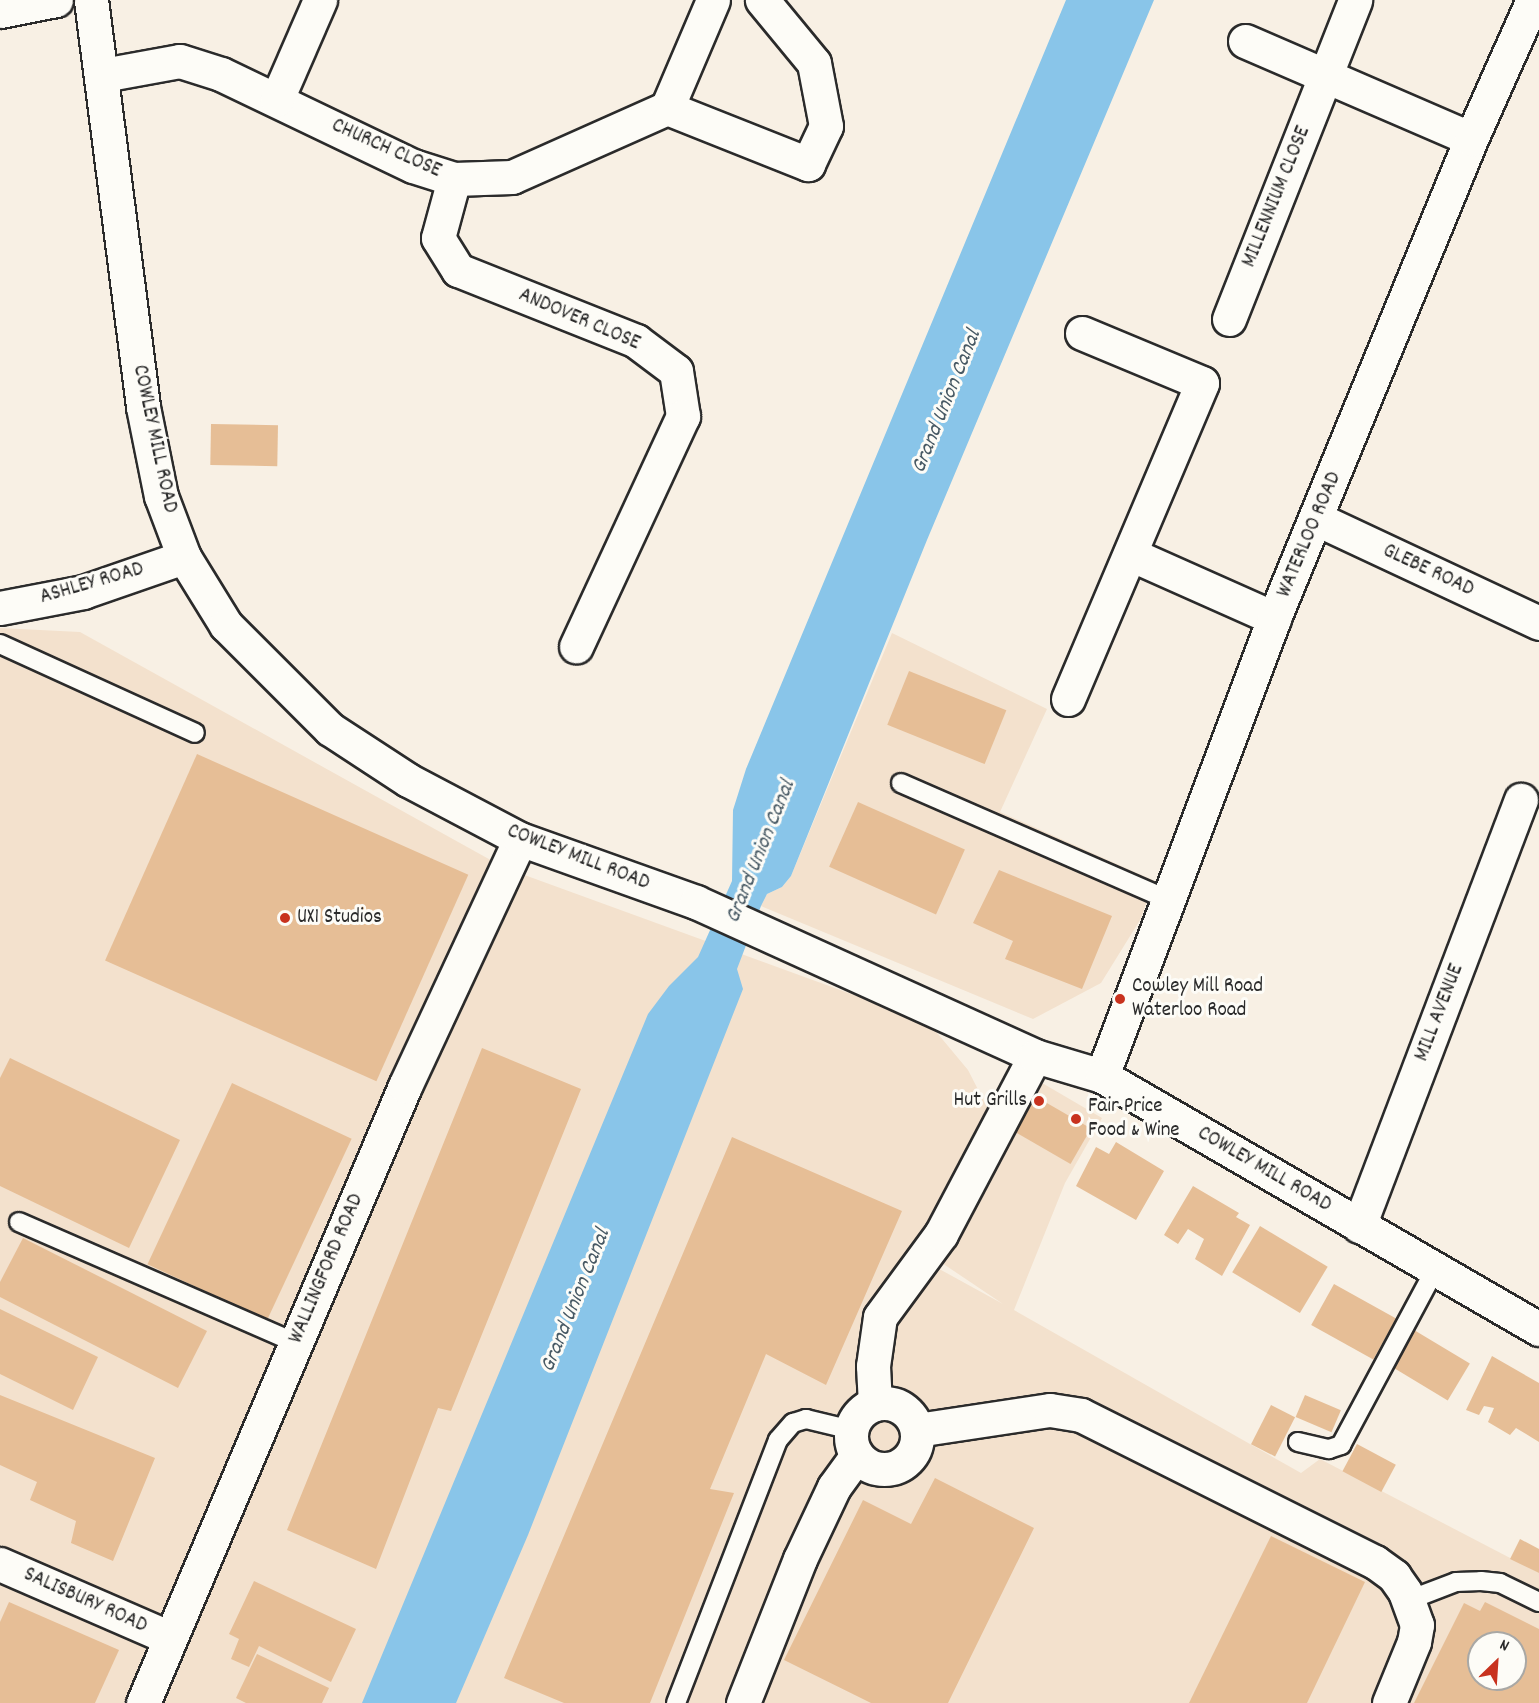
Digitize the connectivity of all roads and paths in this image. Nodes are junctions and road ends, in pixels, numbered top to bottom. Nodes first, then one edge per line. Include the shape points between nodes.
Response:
1 (56, 0) edge
2 (91, 0) edge
3 (320, 0) edge
4 (712, 0) edge
5 (762, 0) edge
6 (1355, 0) edge
7 (1533, 0) edge
8 (0, 11) edge
9 (1245, 41) dead end
10 (103, 75) junction
11 (1325, 76) junction
12 (277, 99) junction
13 (667, 108) junction
14 (1471, 139) junction
15 (454, 179) junction
16 (1229, 318) dead end
17 (1082, 333) dead end
18 (1317, 519) junction
19 (1130, 554) junction
20 (184, 557) junction
21 (0, 608) edge
22 (1274, 618) junction
23 (1539, 623) edge
24 (0, 644) edge
25 (576, 646) dead end
26 (1068, 699) dead end
27 (195, 733) dead end
28 (901, 783) dead end
29 (1521, 800) dead end
30 (520, 839) junction
31 (1169, 900) junction
32 (1035, 1056) junction
33 (1102, 1076) junction
34 (19, 1222) dead end
35 (1359, 1226) junction
36 (1435, 1270) junction
37 (1539, 1329) edge
38 (296, 1343) junction
39 (875, 1404) junction
40 (917, 1430) junction
41 (1298, 1442) dead end
42 (855, 1443) junction
43 (0, 1564) edge
44 (1409, 1600) junction
45 (1539, 1602) edge
46 (170, 1638) junction
47 (143, 1703) edge
48 (676, 1703) edge
49 (743, 1703) edge
50 (1389, 1703) edge

1 - 8 street
2 - 10 street, COWLEY MILL ROAD
3 - 12 street
4 - 13 street
5 - 13 street via 814,63 826,126 808,164
6 - 11 street, MILLENNIUM CLOSE
7 - 14 street, WATERLOO ROAD
9 - 11 street
10 - 12 street, CHURCH CLOSE via 180,61
10 - 20 street, COWLEY MILL ROAD via 143,407 161,496
11 - 14 street
11 - 16 street, MILLENNIUM CLOSE
12 - 15 street, CHURCH CLOSE via 413,166
13 - 15 street, CHURCH CLOSE via 512,177
14 - 18 street, WATERLOO ROAD
15 - 25 street, ANDOVER CLOSE via 438,238 458,270 636,341 676,371 683,416
17 - 19 street via 1202,383
18 - 22 street, WATERLOO ROAD
18 - 23 street, GLEBE ROAD
19 - 22 street
19 - 26 street
20 - 21 street, ASHLEY ROAD via 83,592
20 - 30 street, COWLEY MILL ROAD via 226,625 330,729 408,780
22 - 31 street, WATERLOO ROAD
24 - 27 lane
28 - 31 lane
29 - 35 street, MILL AVENUE
30 - 32 street, COWLEY MILL ROAD via 696,902
30 - 38 street, WALLINGFORD ROAD via 405,1086
31 - 33 street, WATERLOO ROAD
32 - 33 street, COWLEY MILL ROAD
32 - 39 street via 941,1234 880,1317 873,1366
33 - 35 street, COWLEY MILL ROAD
34 - 38 lane
35 - 36 street, COWLEY MILL ROAD
36 - 37 street, COWLEY MILL ROAD
36 - 41 lane via 1341,1445 1329,1449
38 - 46 street, WALLINGFORD ROAD
39 - 40 street via 899,1406
39 - 42 street via 863,1411
40 - 42 street via 915,1449 898,1466 876,1468
40 - 44 street via 1050,1410 1081,1415 1375,1562 1394,1576
42 - 48 lane via 806,1419 793,1424 778,1440
42 - 49 street via 805,1548
43 - 46 street, SALISBURY ROAD
44 - 45 lane via 1456,1582 1481,1581 1500,1583
44 - 50 street via 1417,1625 1414,1642
46 - 47 street, WALLINGFORD ROAD

